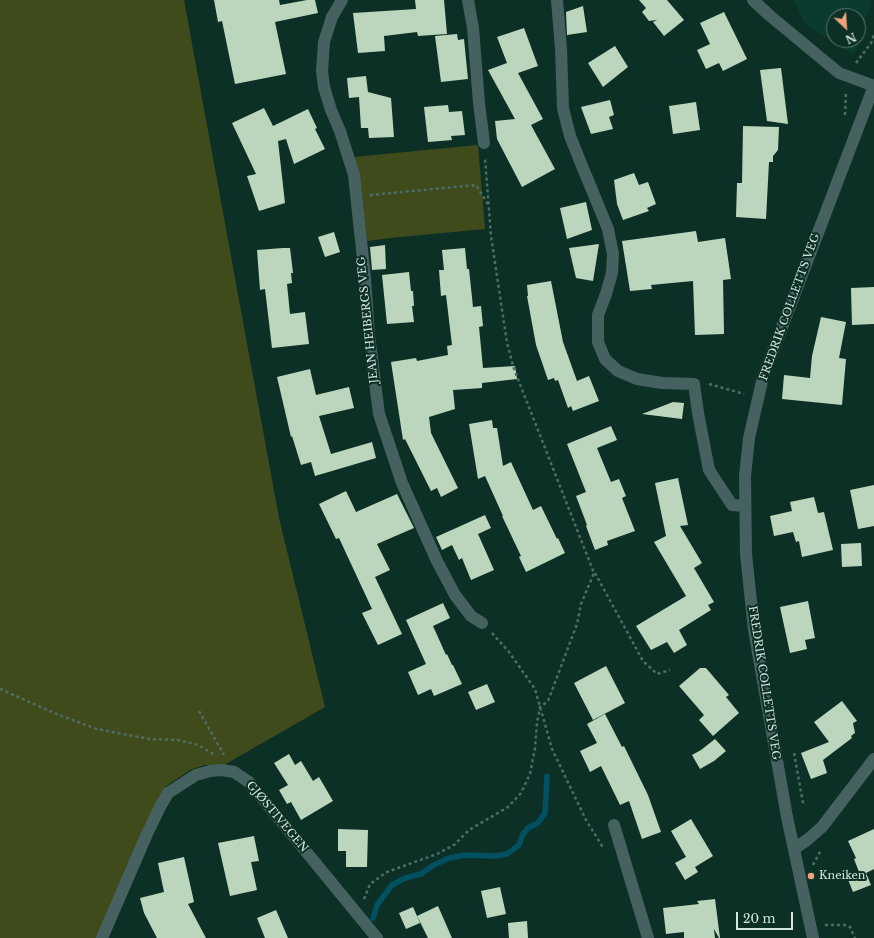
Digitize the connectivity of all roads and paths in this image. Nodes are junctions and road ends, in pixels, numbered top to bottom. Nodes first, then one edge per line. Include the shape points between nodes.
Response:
1 (342, 0) edge
2 (468, 0) edge
3 (557, 0) edge
4 (753, 0) edge
5 (874, 35) edge
6 (850, 77) junction
7 (874, 86) edge
8 (845, 119) dead end
9 (484, 143) joint
10 (356, 196) junction
11 (490, 207) junction
12 (708, 383) dead end
13 (746, 388) dead end
14 (745, 506) junction
15 (594, 573) junction
16 (482, 623) joint
17 (670, 670) dead end
18 (0, 689) edge
19 (540, 707) junction
20 (199, 711) dead end
21 (874, 759) edge
22 (227, 761) junction
23 (234, 772) junction
24 (614, 826) dead end
25 (822, 827) junction
26 (794, 849) junction
27 (605, 851) dead end
28 (814, 872) dead end
29 (356, 912) junction
30 (820, 925) dead end
31 (102, 938) edge
32 (378, 938) edge
33 (648, 938) edge
34 (813, 938) edge
35 (855, 938) edge

1 - 10 street, JEAN HEIBERGS VEG via 332,16 324,42 322,71 330,110 352,169
2 - 9 street
3 - 14 street via 563,108 570,136 608,229 613,254 612,273 598,315 598,342 605,359 618,371 637,379 694,384 710,470 732,505
4 - 6 street via 820,58 839,73
5 - 6 path via 856,62
6 - 7 street
6 - 8 path via 846,92
7 - 14 street, FREDRIK COLLETTS VEG via 763,377 749,438
9 - 11 path
10 - 11 path via 476,185
10 - 16 street, JEAN HEIBERGS VEG via 369,342 382,424 402,483 437,561 455,595 471,616
11 - 15 path via 491,236 502,312 514,369
12 - 13 path via 745,394
14 - 26 street, FREDRIK COLLETTS VEG via 746,554 754,630
15 - 17 path via 643,661 657,674
15 - 19 path via 548,701
16 - 19 path via 525,674 535,689
18 - 22 path via 97,729 150,739 178,740 198,745
19 - 27 path via 552,749 586,820
19 - 29 path via 530,774 521,794 508,807 469,830 454,845 387,872 370,884
20 - 22 path
21 - 25 street
22 - 23 path
23 - 29 street, GJØSTIVEGEN via 249,782
23 - 31 street via 222,770 196,774 168,793 147,834
24 - 33 street
25 - 26 street
25 - 28 path via 822,849 813,864
26 - 34 street, FREDRIK COLLETTS VEG
29 - 32 street, GJØSTIVEGEN
30 - 35 path via 845,924 850,927

